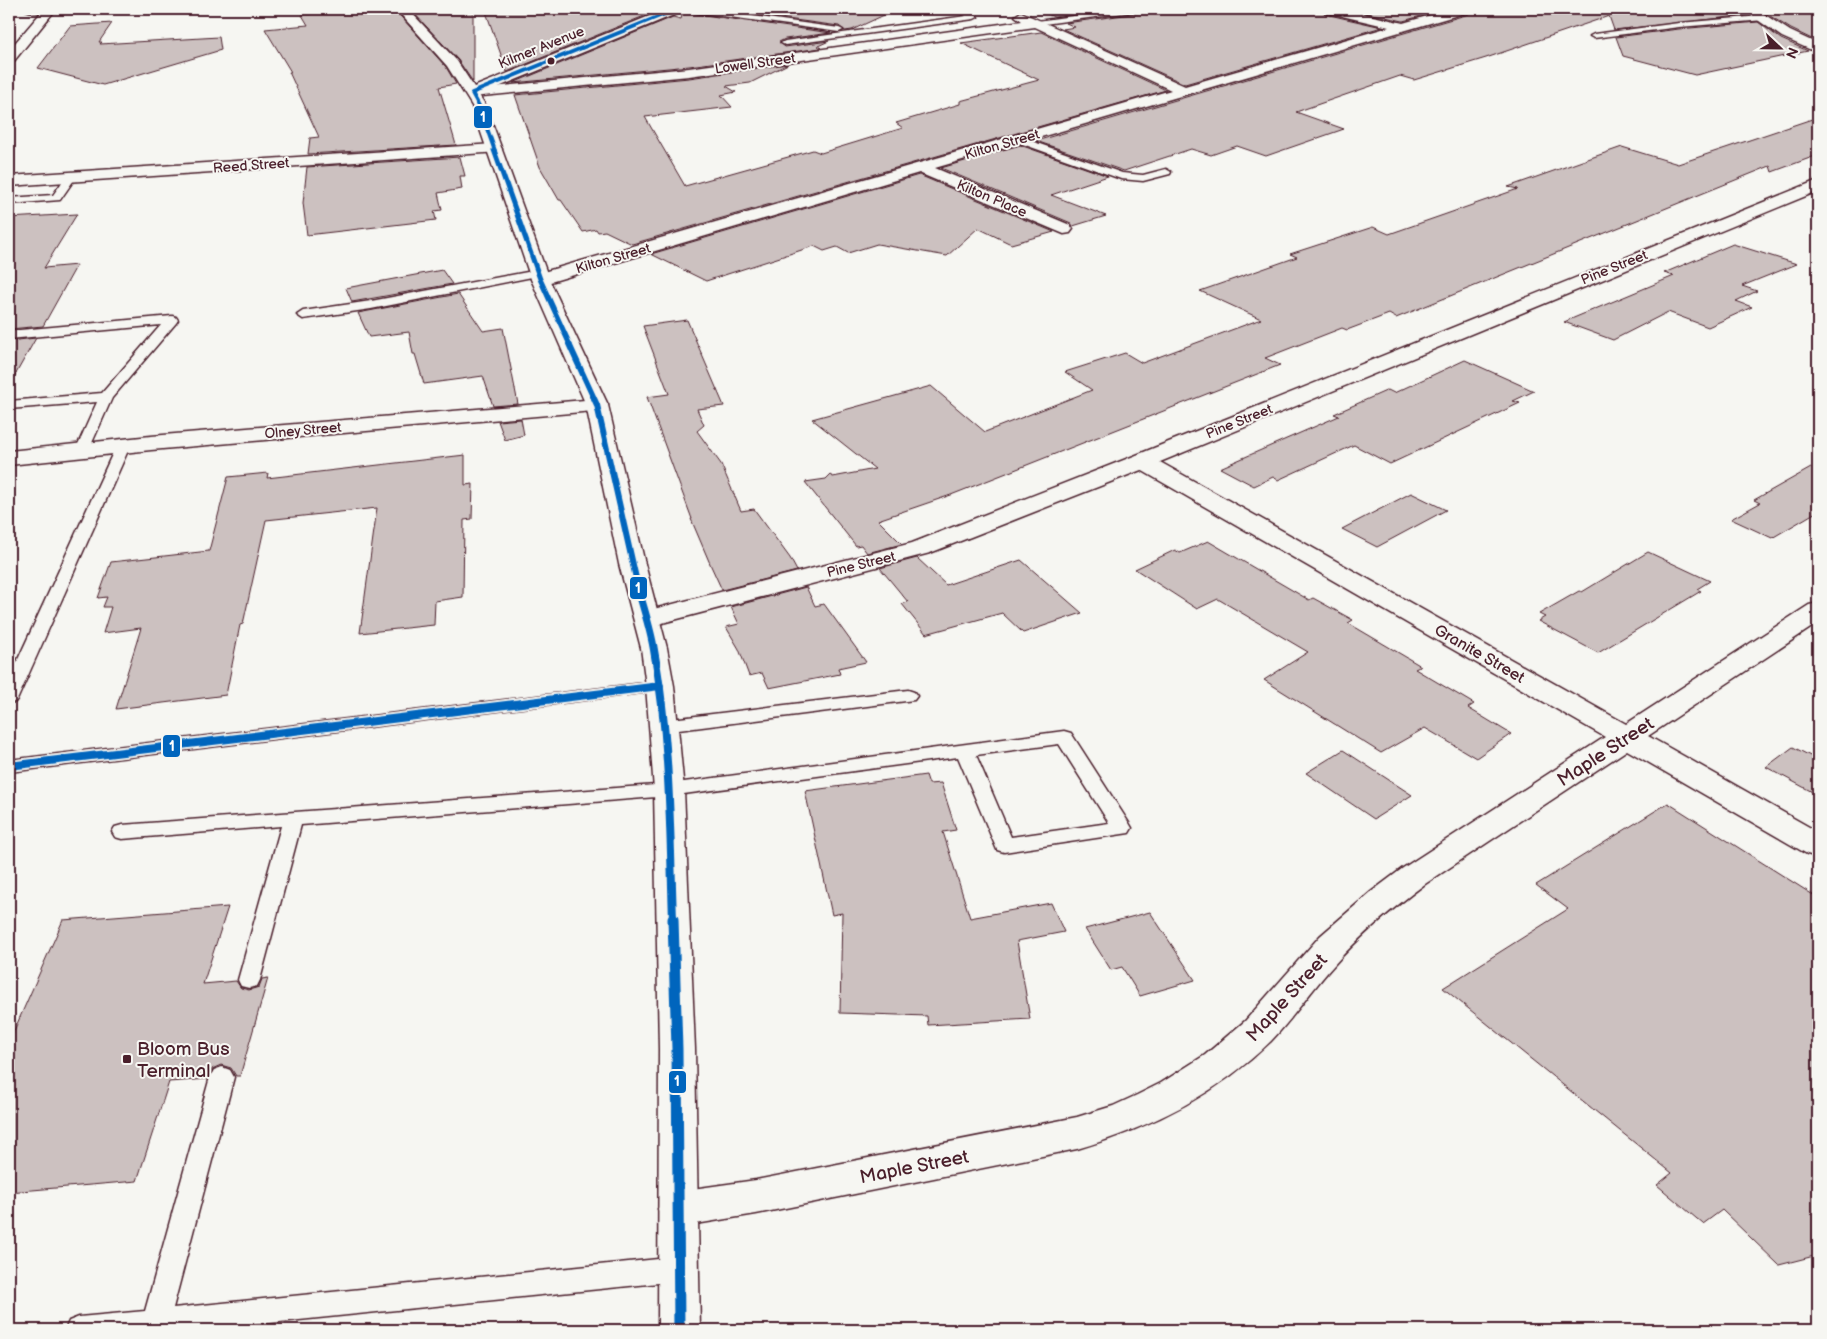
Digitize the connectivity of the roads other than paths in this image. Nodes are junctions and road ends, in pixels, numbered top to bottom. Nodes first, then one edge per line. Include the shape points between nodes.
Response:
1 (28, 9) edge
2 (50, 9) edge
3 (402, 9) edge
4 (677, 9) edge
5 (686, 9) edge
6 (727, 9) edge
7 (958, 9) edge
8 (1006, 9) edge
9 (1139, 9) edge
10 (1329, 9) edge
11 (1464, 9) edge
12 (1748, 9) edge
13 (705, 12) junction
14 (1761, 18) junction
15 (1038, 23) junction
16 (1403, 27) junction
17 (862, 34) junction
18 (1594, 36) dead end
19 (785, 43) dead end
20 (1818, 49) edge
21 (12, 51) edge
22 (1184, 90) junction
23 (472, 93) junction
24 (1018, 139) junction
25 (494, 149) junction
26 (921, 168) junction
27 (1166, 172) dead end
28 (71, 177) junction
29 (9, 181) edge
30 (1818, 185) edge
31 (9, 201) edge
32 (1064, 229) dead end
33 (539, 276) junction
34 (304, 315) dead end
35 (9, 335) edge
36 (106, 397) junction
37 (9, 405) edge
38 (597, 405) junction
39 (123, 446) junction
40 (82, 450) junction
41 (9, 458) edge
42 (1142, 461) junction
43 (1818, 611) edge
44 (647, 618) junction
45 (660, 686) junction
46 (908, 696) dead end
47 (9, 698) edge
48 (664, 726) junction
49 (1626, 736) junction
50 (965, 751) junction
51 (9, 766) edge
52 (669, 790) junction
53 (293, 819) junction
54 (122, 832) dead end
55 (1818, 846) edge
56 (249, 980) dead end
57 (222, 1077) dead end
58 (678, 1209) junction
59 (678, 1269) junction
60 (155, 1322) junction
61 (79, 1330) edge
62 (679, 1330) edge

1 - 2 lane
2 - 21 street
3 - 23 street via 452,64
4 - 23 street, Kilmer Avenue
5 - 13 lane
6 - 13 lane
7 - 17 lane via 974,17
8 - 15 street
9 - 15 lane
10 - 16 street
11 - 16 street, Kilton Street
12 - 14 street
13 - 17 lane
14 - 18 lane
14 - 20 street
15 - 22 street
15 - 23 street, Lowell Street via 689,72
16 - 22 street, Kilton Street
17 - 19 lane
22 - 24 street, Kilton Street
23 - 25 street via 480,106
24 - 26 street, Kilton Street
24 - 27 lane via 1121,176 1143,178
25 - 28 street, Reed Street
25 - 33 street
26 - 32 street, Kilton Place
26 - 33 street, Kilton Street
28 - 29 street, Reed Street
28 - 31 lane via 56,198
30 - 42 street, Pine Street
33 - 34 lane
33 - 38 street
35 - 36 lane via 172,320
36 - 37 lane
36 - 40 lane
38 - 39 street, Olney Street
38 - 44 street
39 - 40 street, Olney Street
39 - 47 lane
40 - 41 street, Olney Street
42 - 44 street, Pine Street via 921,548
42 - 49 street, Granite Street
43 - 49 street, Maple Street
44 - 45 street
45 - 48 street
45 - 51 lane
46 - 48 lane
48 - 52 street
49 - 55 street, Granite Street
49 - 58 street, Maple Street via 1381,900 1327,951 1252,1036 1206,1074 1152,1106 1077,1133 756,1197
50 - 50 lane via 1064,737 1122,828 1004,845
50 - 52 lane
52 - 53 lane
52 - 58 street
53 - 54 lane
53 - 56 lane
57 - 60 lane
58 - 59 street
59 - 60 lane
59 - 62 street
60 - 61 lane

